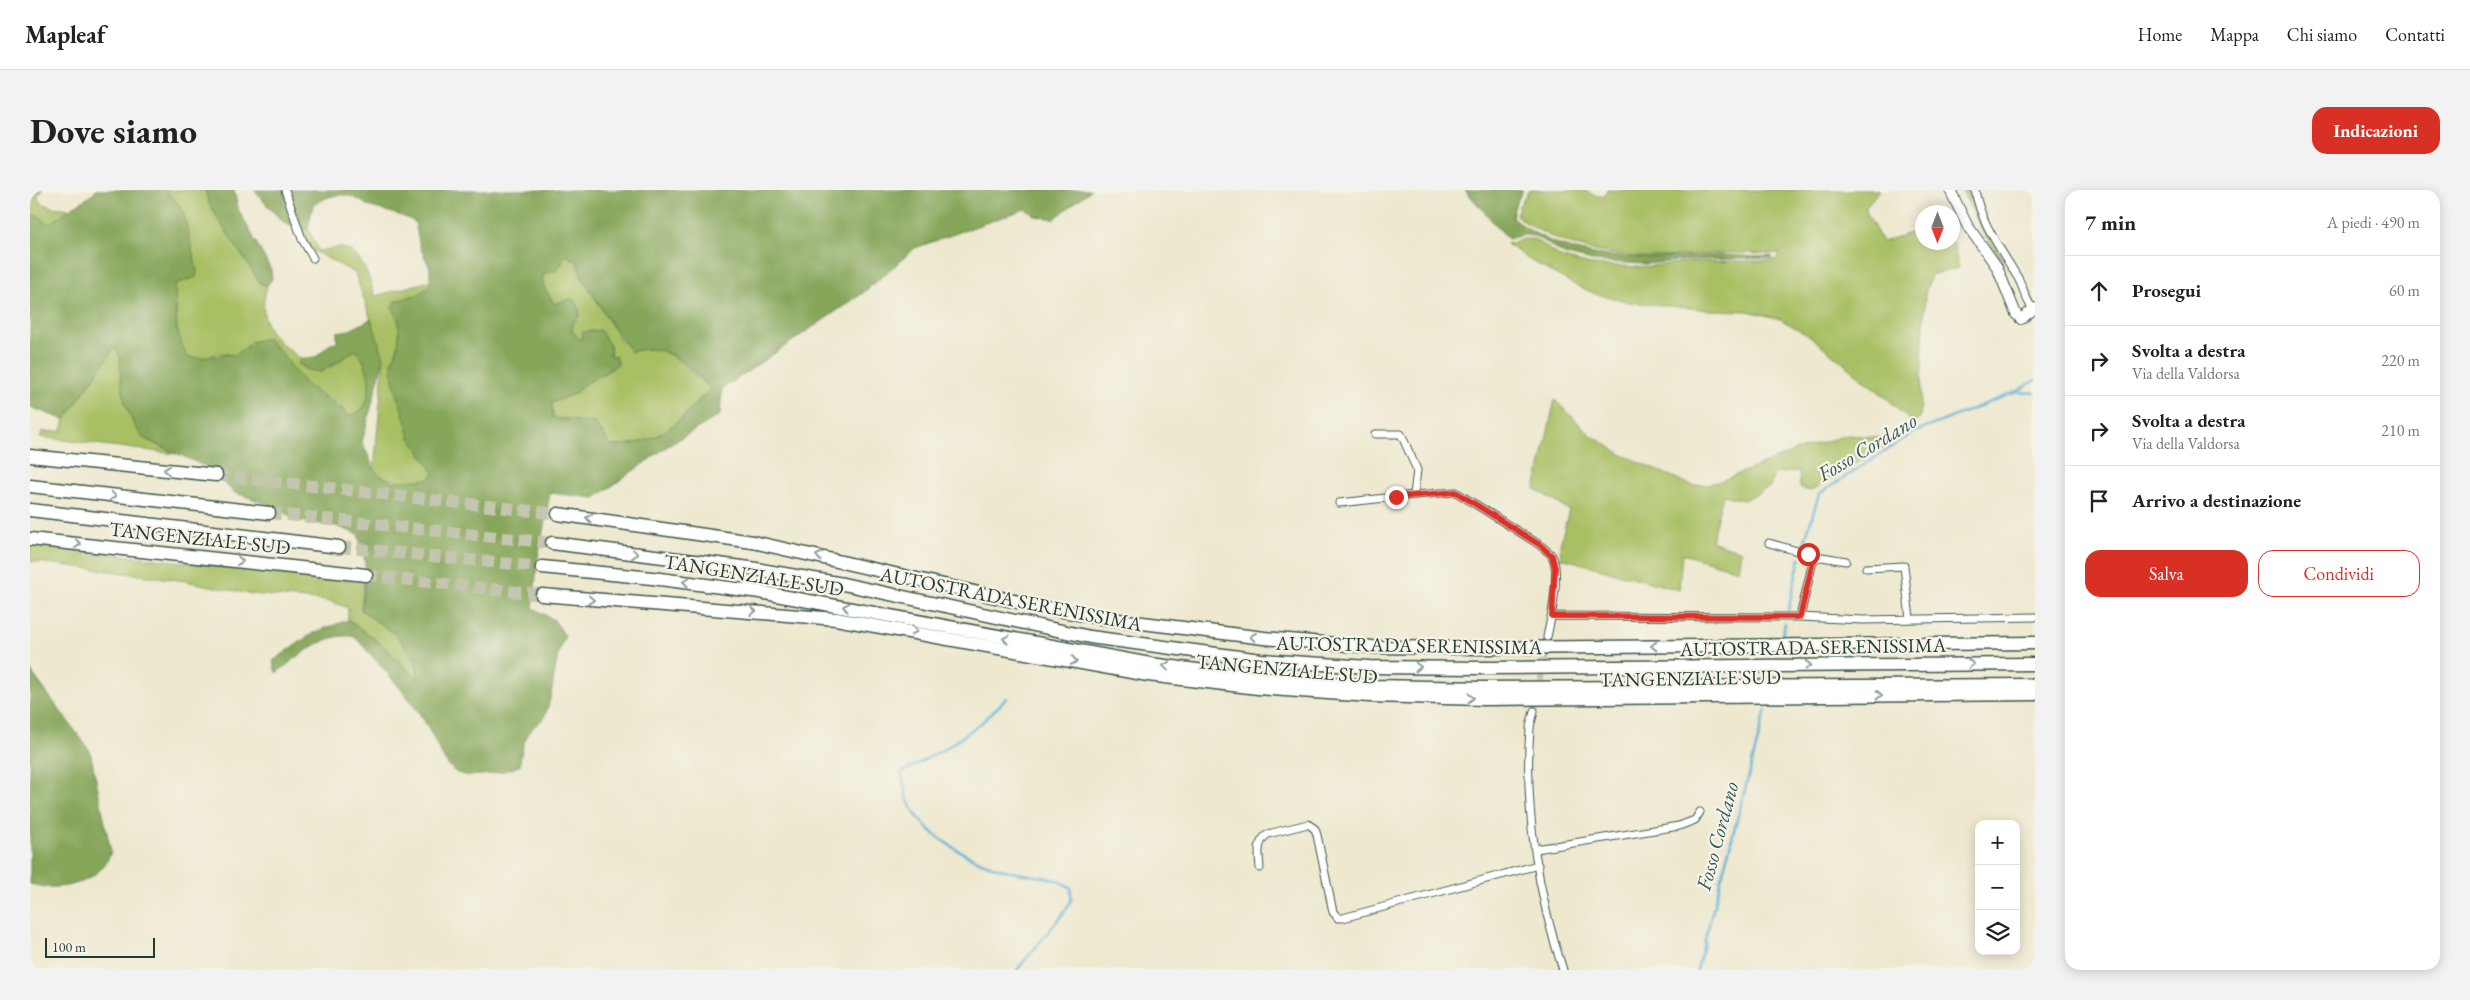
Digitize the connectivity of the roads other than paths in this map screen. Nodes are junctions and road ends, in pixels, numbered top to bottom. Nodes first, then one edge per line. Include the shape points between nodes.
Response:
1 (286, 190) edge
2 (1950, 190) edge
3 (1975, 190) edge
4 (313, 258) dead end
5 (2034, 308) edge
6 (1375, 434) dead end
7 (30, 456) edge
8 (216, 475) tunnel mouth
9 (30, 486) edge
10 (1414, 495) junction
11 (1339, 503) dead end
12 (30, 510) edge
13 (269, 513) tunnel mouth
14 (558, 514) tunnel mouth
15 (30, 538) edge
16 (552, 543) tunnel mouth
17 (1769, 543) dead end
18 (339, 547) tunnel mouth
19 (1813, 561) junction
20 (1846, 561) dead end
21 (542, 567) tunnel mouth
22 (1866, 568) dead end
23 (366, 575) tunnel mouth
24 (542, 596) tunnel mouth
25 (1552, 616) junction
26 (1800, 617) junction
27 (2035, 617) edge
28 (1910, 619) junction
29 (1547, 637) tunnel mouth
30 (2035, 643) edge
31 (2035, 664) edge
32 (2035, 685) edge
33 (2035, 694) edge
34 (1534, 711) tunnel mouth
35 (1700, 812) dead end
36 (1536, 849) junction
37 (1538, 865) junction
38 (1260, 868) dead end
39 (1563, 970) edge

1 - 4 street via 302,239
2 - 5 street via 1966,225 1997,267 2016,314 2021,319
3 - 5 street via 1992,239 2018,280 2026,301
6 - 10 street via 1401,434 1417,470
8 -> 7 highway
9 -> 13 highway
10 - 11 street
10 - 25 street via 1456,492 1540,545 1552,556 1555,568
12 - 18 highway, TANGENZIALE SUD
30 -> 14 highway, AUTOSTRADA SERENISSIMA via 1473,648 1372,647 1264,638 1094,617 753,542
15 -> 23 highway, TANGENZIALE SUD
16 -> 31 highway, AUTOSTRADA SERENISSIMA via 750,568 843,584 1080,635 1261,660 1370,667 1482,668
17 - 19 street via 1808,554
19 - 20 street via 1822,557
19 - 26 street
32 -> 21 highway, TANGENZIALE SUD via 1484,688 1371,686 1268,679 1150,664 760,592
22 - 28 street via 1904,566
24 -> 33 highway, TANGENZIALE SUD via 836,619 1148,674 1258,688 1370,696 1484,699
25 - 26 street
25 - 29 street
26 - 28 street
27 - 28 street
34 - 36 street via 1530,727 1529,778 1530,818
35 - 36 street via 1695,820 1679,826
36 - 37 street
37 - 38 street via 1342,918 1332,912 1317,836 1315,829 1308,824 1263,837 1259,845
37 - 39 street

